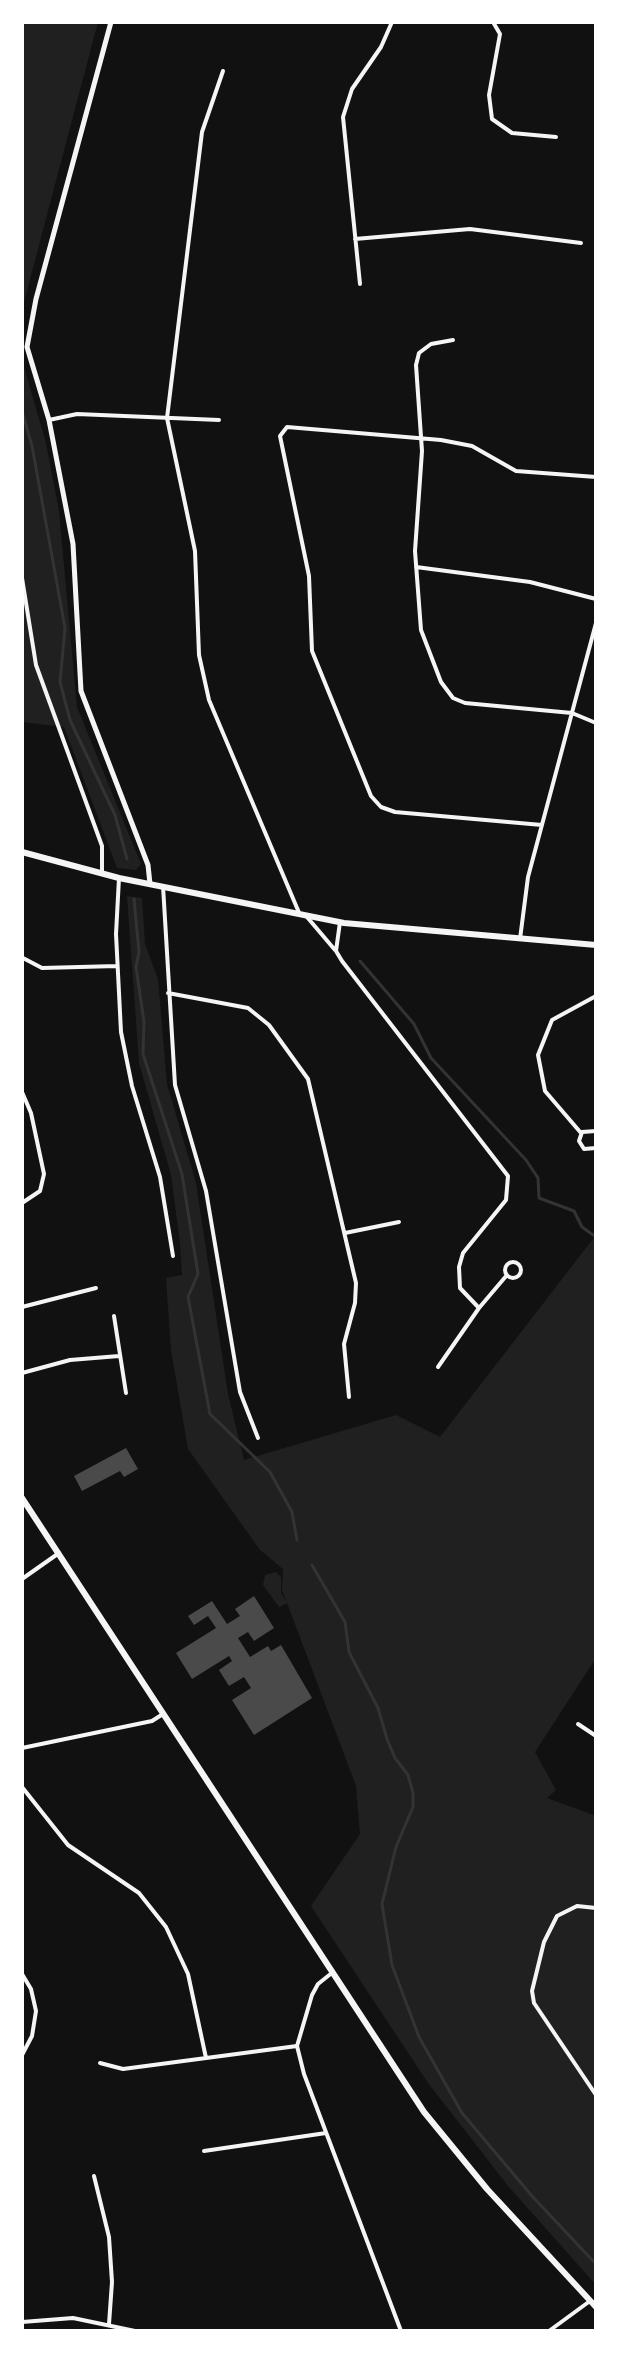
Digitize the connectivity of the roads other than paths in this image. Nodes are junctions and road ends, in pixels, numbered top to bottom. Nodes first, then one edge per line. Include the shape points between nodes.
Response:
1 (111, 22) edge
2 (392, 22) edge
3 (493, 22) edge
4 (223, 71) dead end
5 (556, 137) dead end
6 (355, 239) junction
7 (581, 243) dead end
8 (360, 284) dead end
9 (453, 340) dead end
10 (167, 418) junction
11 (49, 420) junction
12 (219, 420) dead end
13 (421, 438) junction
14 (596, 477) edge
15 (416, 567) junction
16 (22, 578) edge
17 (596, 599) edge
18 (596, 623) edge
19 (572, 713) junction
20 (596, 723) edge
21 (542, 825) junction
22 (22, 852) edge
23 (102, 874) junction
24 (119, 878) junction
25 (150, 884) junction
26 (163, 886) junction
27 (303, 915) junction
28 (340, 922) junction
29 (520, 939) junction
30 (596, 945) edge
31 (336, 951) junction
32 (23, 958) edge
33 (117, 966) junction
34 (168, 993) junction
35 (596, 996) edge
36 (22, 1092) edge
37 (596, 1131) edge
38 (581, 1133) junction
39 (596, 1148) edge
40 (22, 1203) edge
41 (399, 1222) dead end
42 (345, 1233) junction
43 (173, 1256) dead end
44 (507, 1275) dead end
45 (96, 1288) dead end
46 (22, 1307) edge
47 (479, 1308) junction
48 (114, 1316) dead end
49 (119, 1356) junction
50 (438, 1367) dead end
51 (22, 1373) edge
52 (126, 1393) dead end
53 (349, 1397) dead end
54 (258, 1438) dead end
55 (22, 1498) edge
56 (59, 1553) junction
57 (22, 1579) edge
58 (164, 1712) junction
59 (578, 1724) dead end
60 (596, 1736) edge
61 (22, 1748) edge
62 (22, 1787) edge
63 (596, 1908) edge
64 (333, 1972) junction
65 (22, 1974) edge
66 (297, 2046) junction
67 (22, 2055) edge
68 (206, 2058) junction
69 (100, 2063) dead end
70 (596, 2095) edge
71 (326, 2133) junction
72 (204, 2151) dead end
73 (94, 2176) dead end
74 (593, 2304) edge
75 (22, 2322) edge
76 (109, 2324) junction
77 (135, 2331) edge
78 (401, 2331) edge
79 (549, 2331) edge

1 - 11 street via 28,335 29,360
2 - 6 street via 352,89 343,117
3 - 5 street via 500,34 488,107 500,128
4 - 10 street via 202,132
6 - 7 street via 470,229
6 - 8 street
9 - 13 street via 431,344 417,358
10 - 11 street via 77,414
10 - 12 street
10 - 27 street via 195,551 199,655 209,700
11 - 25 street via 73,544 81,691 148,865
13 - 14 street via 472,446 516,471
13 - 15 street
13 - 21 street via 287,427 280,436 309,576 312,651 371,796 381,807
15 - 17 street via 530,582
15 - 19 street via 421,630 448,694 465,703
16 - 23 street via 36,665 102,846
18 - 19 street
19 - 20 street
19 - 21 street
21 - 29 street
22 - 23 main road
23 - 24 main road
24 - 25 main road
24 - 33 street
25 - 26 main road
26 - 27 main road
26 - 34 street
27 - 28 main road
27 - 31 street
28 - 29 main road
28 - 31 street
29 - 30 main road
31 - 47 street via 508,1176 506,1200 463,1253 459,1267 460,1288
32 - 33 street via 42,968
33 - 43 street via 125,1057 160,1177
34 - 42 street via 248,1008 269,1025 308,1079
34 - 54 street via 175,1085 206,1191 240,1392
35 - 38 street via 552,1020 538,1055 545,1091
36 - 40 street via 44,1174 40,1191
37 - 38 street
38 - 39 street via 581,1147
41 - 42 street
42 - 53 street via 356,1283 344,1344
44 - 47 street
45 - 46 street
47 - 50 street
48 - 49 street
49 - 51 street via 70,1360
49 - 52 street
55 - 56 main road
56 - 57 street
56 - 58 main road
58 - 61 street via 152,1721
58 - 64 main road
59 - 60 street
62 - 68 street via 68,1845 139,1893 166,1927 188,1974
63 - 70 street via 577,1906 557,1916 539,1956 532,1991 534,2003
64 - 66 street via 312,1995
64 - 74 main road via 424,2112
65 - 67 street via 36,2011
66 - 68 street
66 - 71 street
68 - 69 street via 123,2069
71 - 72 street
71 - 78 street
73 - 76 street via 109,2237
74 - 79 street
75 - 76 street via 60,2318
76 - 77 street

